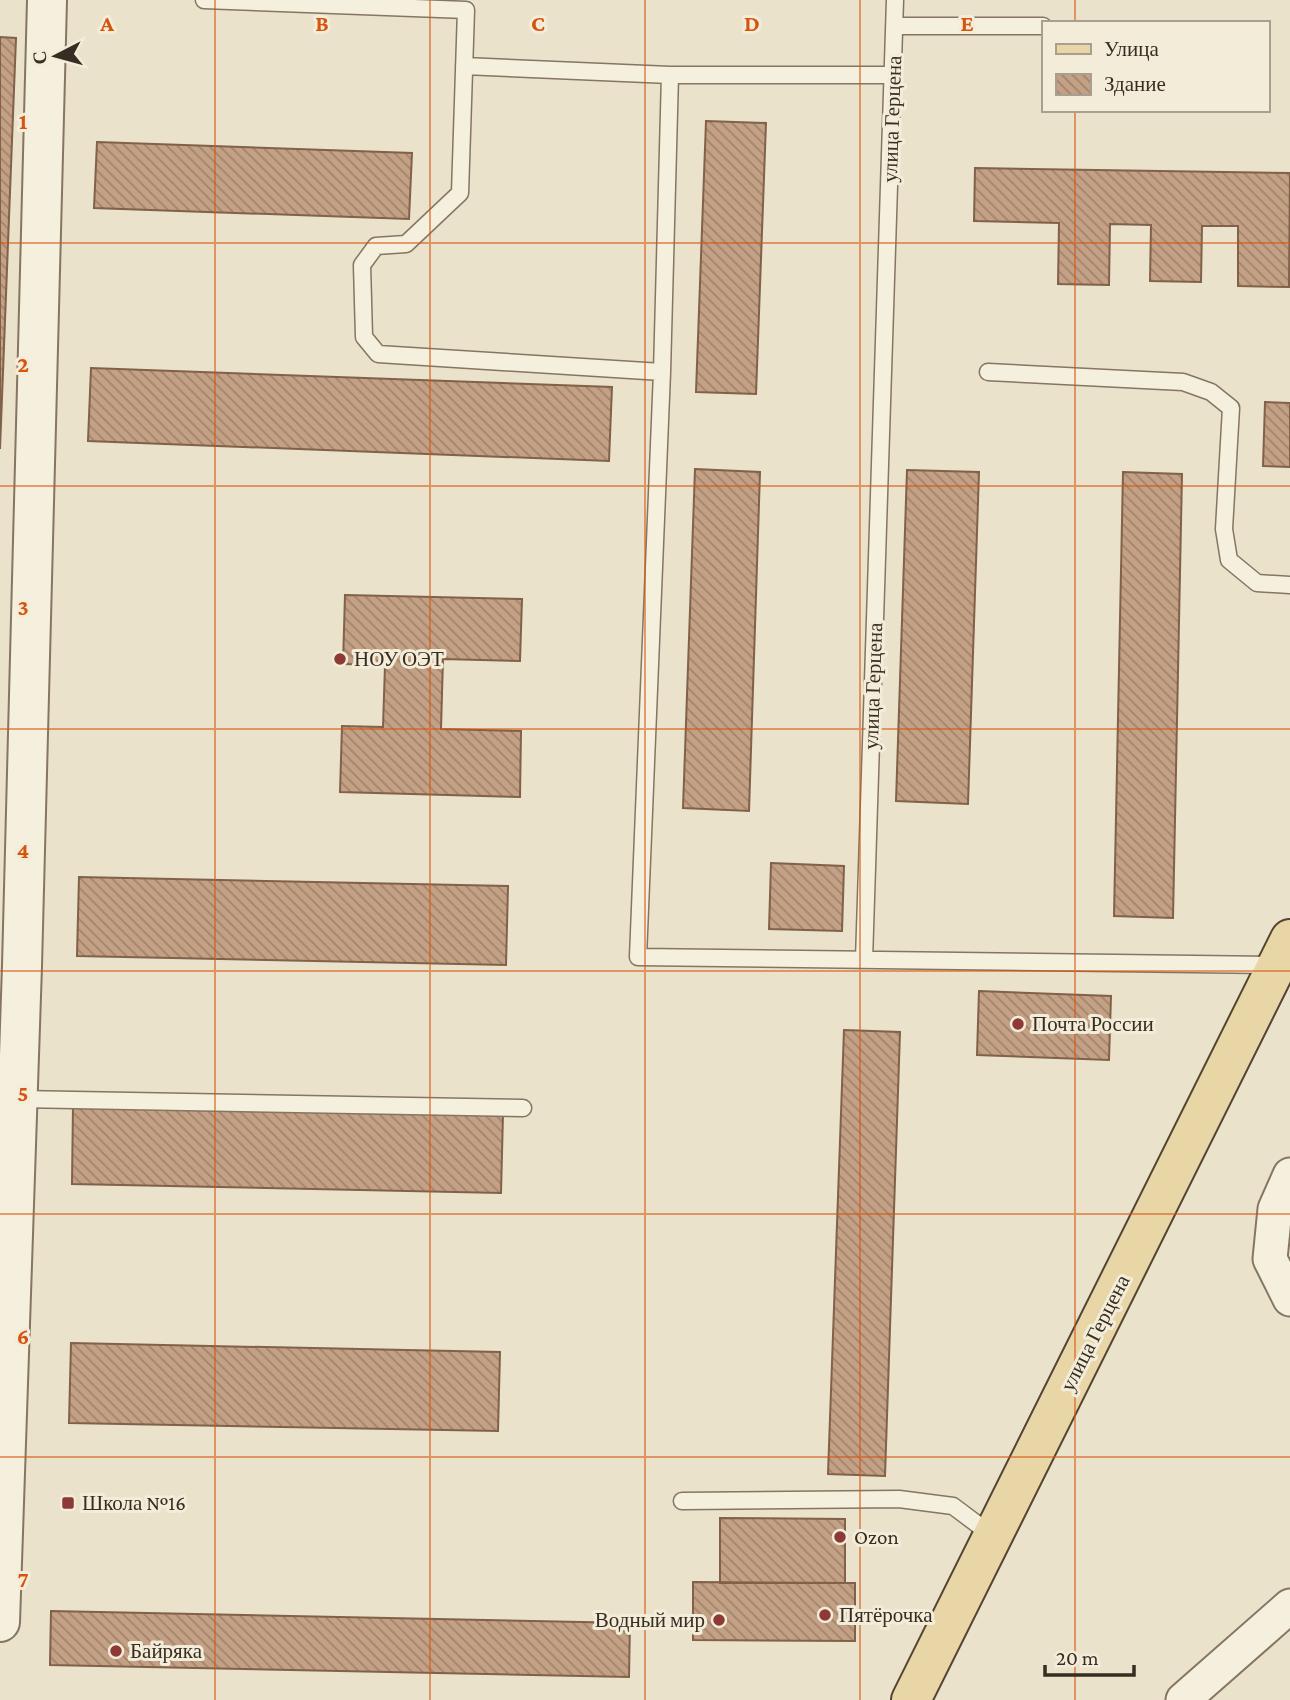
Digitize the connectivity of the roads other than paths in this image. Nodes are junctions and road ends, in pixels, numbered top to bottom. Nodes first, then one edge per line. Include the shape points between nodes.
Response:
1 (47, 0) edge
2 (204, 0) edge
3 (895, 0) edge
4 (441, 4) edge
5 (895, 26) junction
6 (1042, 26) edge
7 (464, 66) junction
8 (670, 75) junction
9 (893, 75) junction
10 (662, 372) junction
11 (988, 372) dead end
12 (1290, 585) edge
13 (1283, 952) edge
14 (864, 960) junction
15 (11, 965) edge
16 (18, 1099) junction
17 (523, 1108) dead end
18 (1290, 1175) edge
19 (1290, 1299) edge
20 (682, 1500) dead end
21 (993, 1536) junction
22 (1290, 1606) edge
23 (0, 1622) edge
24 (911, 1700) edge
25 (1183, 1700) edge

1 - 15 street
2 - 4 lane
3 - 5 lane, улица Герцена
4 - 7 lane via 466,10
5 - 6 lane
5 - 9 lane, улица Герцена
7 - 8 lane
7 - 10 lane via 460,193 406,244 376,246 362,265 364,337 378,354
8 - 9 lane
8 - 10 lane
9 - 14 lane, улица Герцена
10 - 14 lane via 638,957
11 - 12 lane via 1183,382 1211,392 1231,408 1224,530 1229,560 1257,583
13 - 14 lane, улица Герцена
13 - 21 main road, улица Герцена
15 - 16 street
16 - 17 lane
16 - 23 street
18 - 19 street via 1275,1209 1270,1259
20 - 21 lane via 898,1499 953,1506
21 - 24 main road, улица Герцена
22 - 25 street

